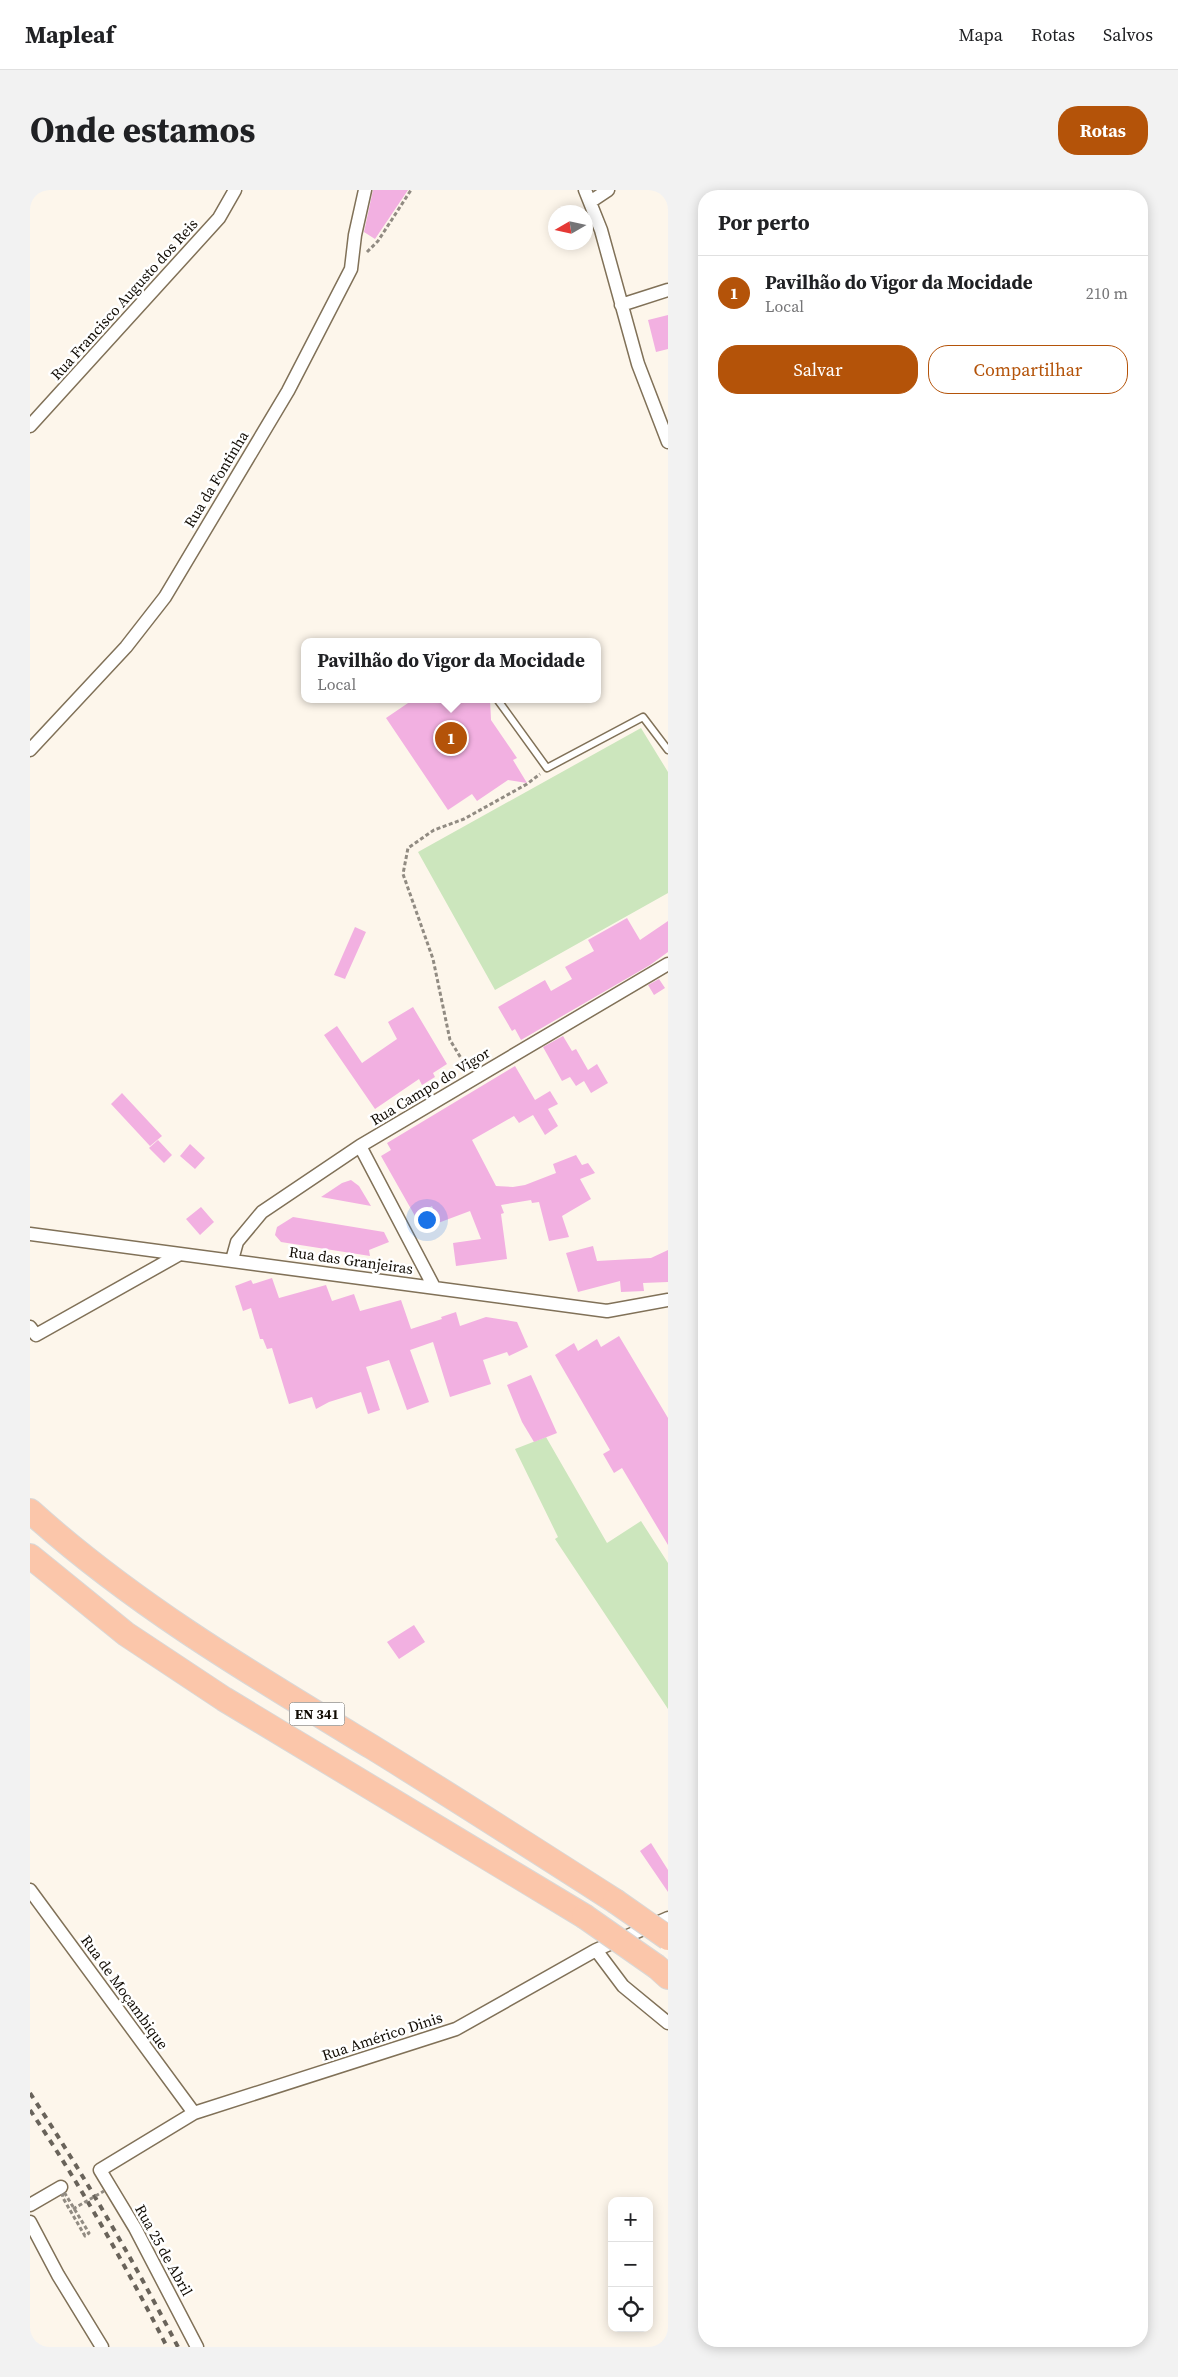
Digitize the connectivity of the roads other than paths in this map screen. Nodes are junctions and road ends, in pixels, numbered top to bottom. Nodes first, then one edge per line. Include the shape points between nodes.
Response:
1 (235, 190) edge
2 (365, 190) edge
3 (608, 190) edge
4 (588, 196) edge
5 (668, 290) edge
6 (621, 305) junction
7 (30, 426) edge
8 (668, 442) edge
9 (499, 703) edge
10 (30, 750) edge
11 (668, 750) edge
12 (668, 964) edge
13 (360, 1146) junction
14 (30, 1234) edge
15 (180, 1254) junction
16 (232, 1260) junction
17 (434, 1287) junction
18 (668, 1300) edge
19 (32, 1333) edge
20 (30, 1511) edge
21 (30, 1556) edge
22 (30, 1890) edge
23 (668, 1918) edge
24 (668, 1938) edge
25 (596, 1950) junction
26 (662, 1972) edge
27 (668, 2023) edge
28 (194, 2113) junction
29 (100, 2170) joint
30 (61, 2187) road end
31 (30, 2205) edge
32 (30, 2222) edge
33 (102, 2347) edge
34 (197, 2347) edge

1 - 7 street, Rua Francisco Augusto dos Reis via 219,218
2 - 10 street, Rua da Fontinha via 351,269 288,391 165,597 126,648
3 - 4 street
4 - 6 street
5 - 6 street
6 - 8 street via 638,364
9 - 11 lane via 548,768 643,717
12 - 13 street, Rua Campo do Vigor
13 - 16 street, Rua Campo do Vigor via 262,1212 237,1242
13 - 17 street
14 - 15 street, Rua das Granjeiras
15 - 16 street, Rua das Granjeiras
15 - 19 street
16 - 17 street, Rua das Granjeiras
17 - 18 street, Rua das Granjeiras via 607,1311
20 - 24 highway, EN 341, bridge via 59,1538 147,1604 238,1666 448,1794
21 - 26 highway, EN 341, bridge via 126,1634 224,1699 584,1916
22 - 28 street, Rua de Moçambique
23 - 25 street, Rua Américo Dinis
25 - 27 street via 623,1986
25 - 28 street, Rua Américo Dinis via 456,2029
28 - 29 street, Rua Américo Dinis
29 - 34 street, Rua 25 de Abril via 135,2228
30 - 31 street
32 - 33 street

